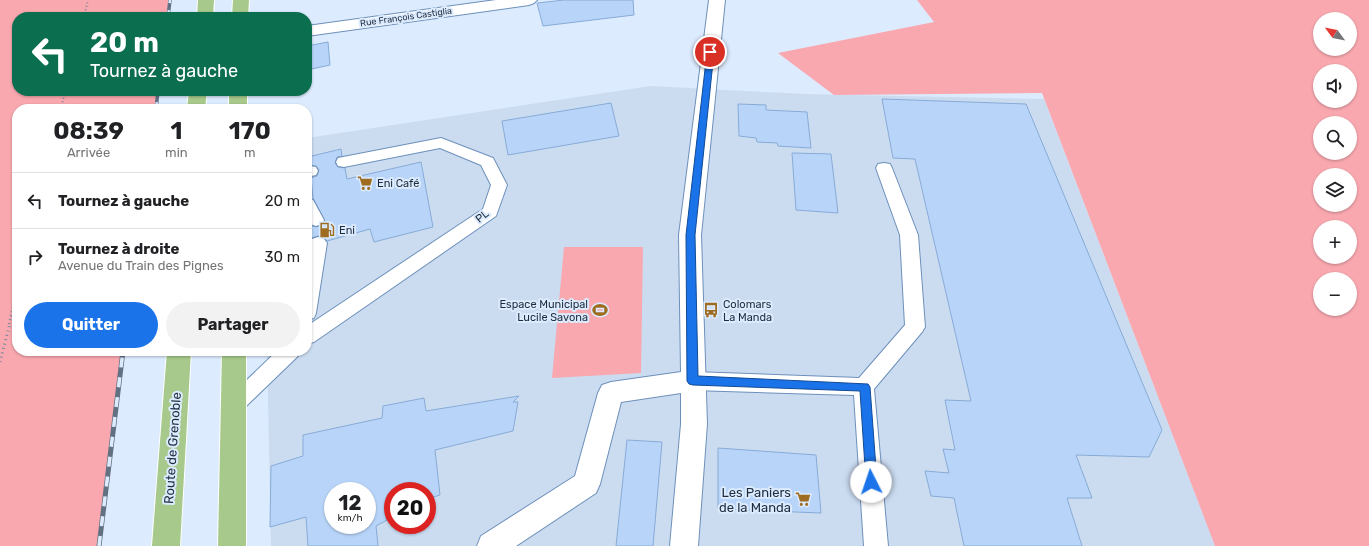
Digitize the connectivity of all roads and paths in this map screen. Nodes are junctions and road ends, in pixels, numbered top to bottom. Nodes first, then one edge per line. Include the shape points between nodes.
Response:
1 (88, 0) edge
2 (206, 0) edge
3 (241, 0) edge
4 (529, 0) edge
5 (717, 0) edge
6 (487, 3) edge
7 (85, 12) edge
8 (205, 12) edge
9 (240, 12) edge
10 (312, 30) edge
11 (344, 162) dead end
12 (884, 168) dead end
13 (312, 213) edge
14 (316, 220) dead end
15 (318, 244) dead end
16 (312, 282) edge
17 (12, 313) edge
18 (312, 333) edge
19 (179, 356) edge
20 (234, 356) edge
21 (285, 356) edge
22 (0, 362) edge
23 (693, 381) junction
24 (864, 387) junction
25 (233, 406) junction
26 (166, 546) edge
27 (232, 546) edge
28 (490, 546) edge
29 (684, 546) edge
30 (876, 546) edge

1 - 7 path
2 - 8 main road
3 - 9 main road
4 - 6 street, Rue François Castiglia
5 - 23 street via 690,235
6 - 10 street, Rue François Castiglia
11 - 18 lane, PL via 441,142 487,162 499,185 490,212
12 - 24 lane via 909,235 915,327
13 - 14 lane
15 - 16 lane
17 - 22 path
19 - 26 main road, Route de Grenoble
20 - 25 main road
21 - 25 lane
23 - 24 lane
23 - 28 street via 611,393 586,484
23 - 29 street via 694,424
24 - 30 lane
25 - 27 main road

